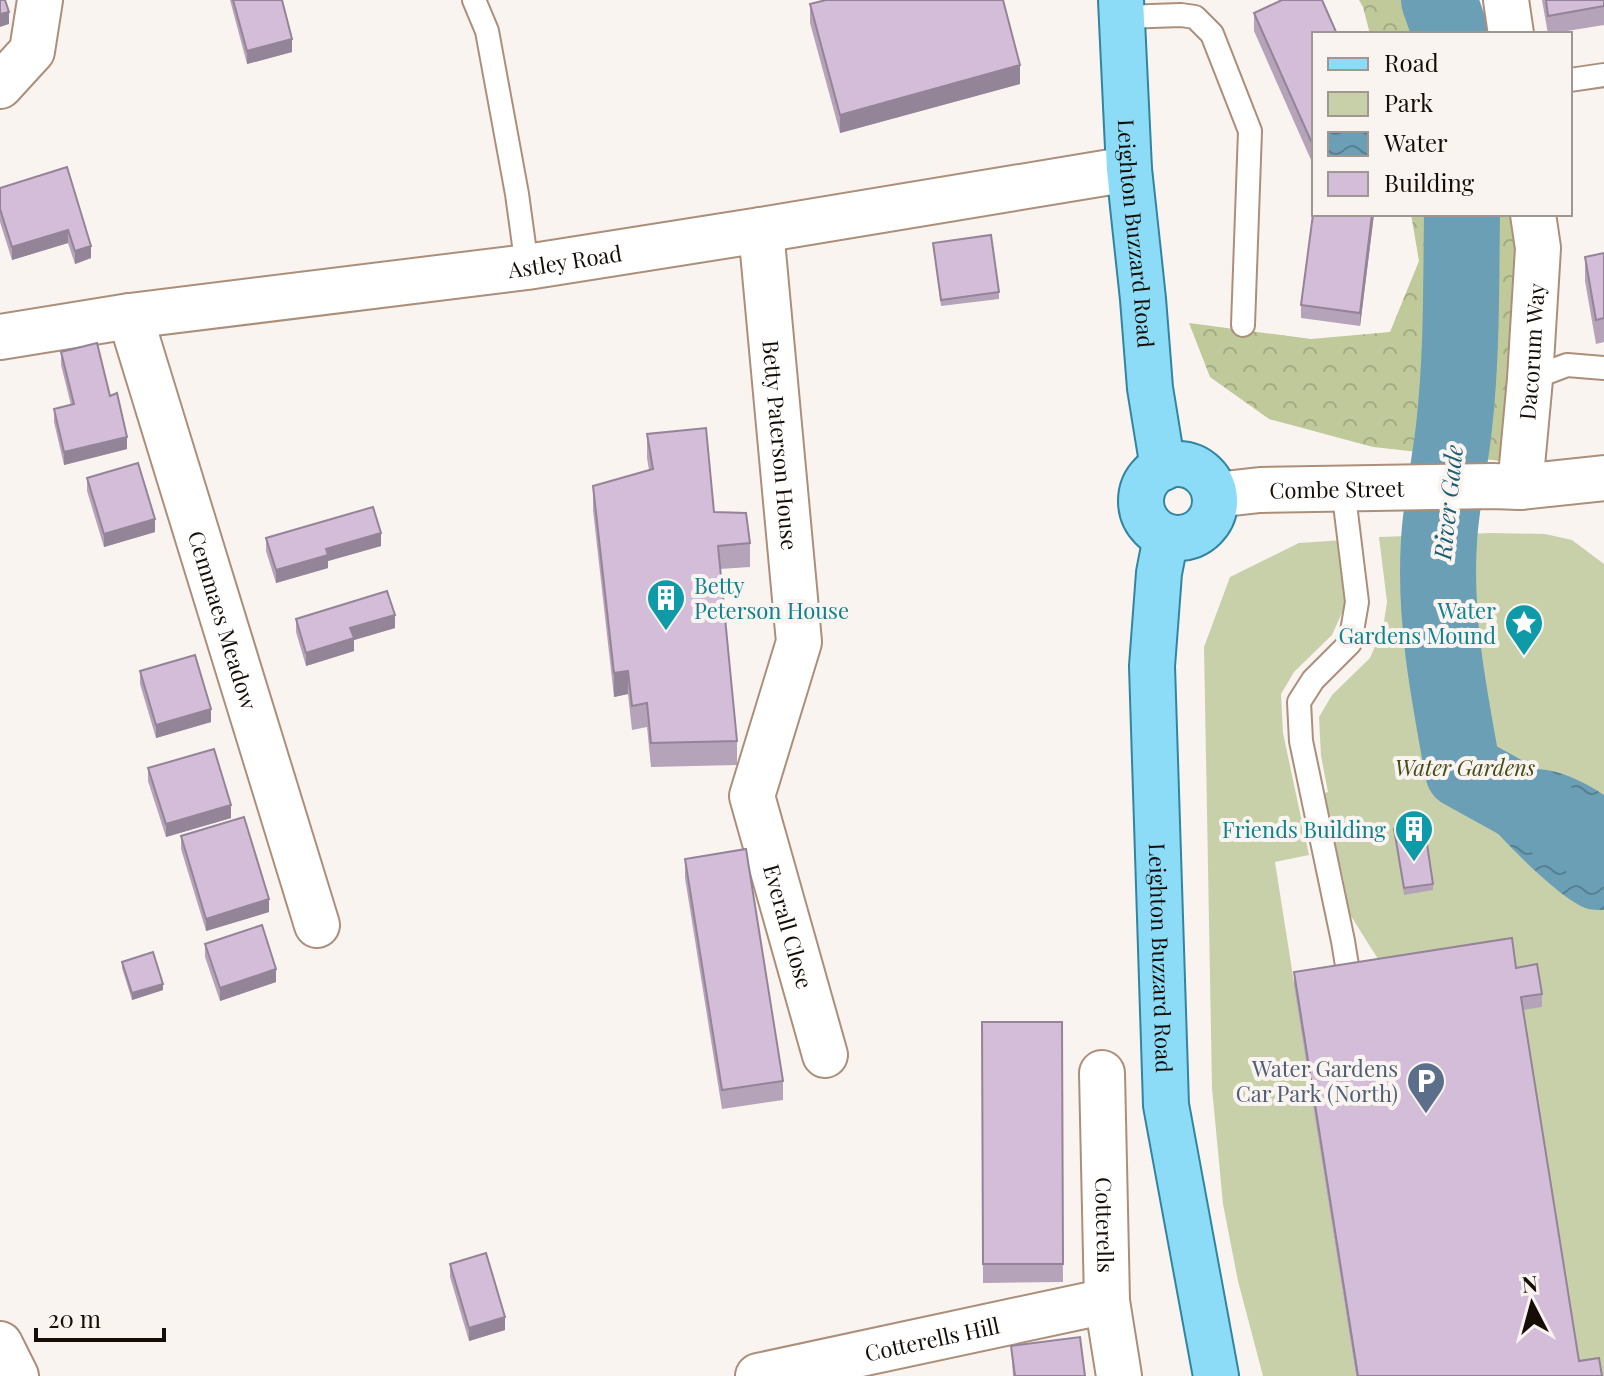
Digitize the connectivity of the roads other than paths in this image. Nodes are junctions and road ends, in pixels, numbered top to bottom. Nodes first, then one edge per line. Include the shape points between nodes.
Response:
1 (40, 0) edge
2 (474, 0) edge
3 (1506, 0) edge
4 (1122, 9) edge
5 (1511, 32) edge
6 (1604, 75) edge
7 (1572, 80) edge
8 (0, 86) edge
9 (1129, 169) junction
10 (1533, 216) edge
11 (761, 230) junction
12 (527, 267) junction
13 (130, 316) junction
14 (1243, 325) dead end
15 (0, 337) edge
16 (1604, 368) edge
17 (1530, 379) junction
18 (1163, 468) junction
19 (1604, 478) edge
20 (1506, 486) junction
21 (1343, 488) junction
22 (1215, 495) junction
23 (1166, 537) junction
24 (752, 796) joint
25 (317, 925) dead end
26 (1351, 990) edge
27 (825, 1055) dead end
28 (1102, 1073) dead end
29 (1107, 1301) junction
30 (0, 1344) edge
31 (16, 1376) edge
32 (758, 1376) edge
33 (1119, 1376) edge
34 (1216, 1376) edge

1 - 8 street via 32,51
2 - 12 lane via 487,31
3 - 5 street
4 - 9 main road, Leighton Buzzard Road
4 - 14 lane via 1195,17 1212,34 1250,131
6 - 7 lane
9 - 11 street, Astley Road
9 - 18 main road, Leighton Buzzard Road
10 - 17 street, Dacorum Way via 1538,248
11 - 12 street, Astley Road
11 - 24 street, Betty Paterson House via 799,642
12 - 13 street, Astley Road
13 - 15 street, Astley Road
13 - 25 street, Cemmaes Meadow
16 - 17 lane via 1567,365
17 - 20 street, Dacorum Way
18 - 22 main road via 1196,468
18 - 23 main road via 1145,484 1141,496 1147,521
19 - 20 street, Combe Street
20 - 21 street, Combe Street
21 - 22 street, Combe Street
21 - 26 lane via 1357,602 1350,643 1299,702 1301,741
22 - 23 main road via 1211,520 1202,529 1191,536
23 - 34 main road, Leighton Buzzard Road via 1152,666 1166,1105
24 - 27 street, Everall Close
28 - 29 street, Cotterells
29 - 32 street, Cotterells Hill
29 - 33 street, Cotterells
30 - 31 street

